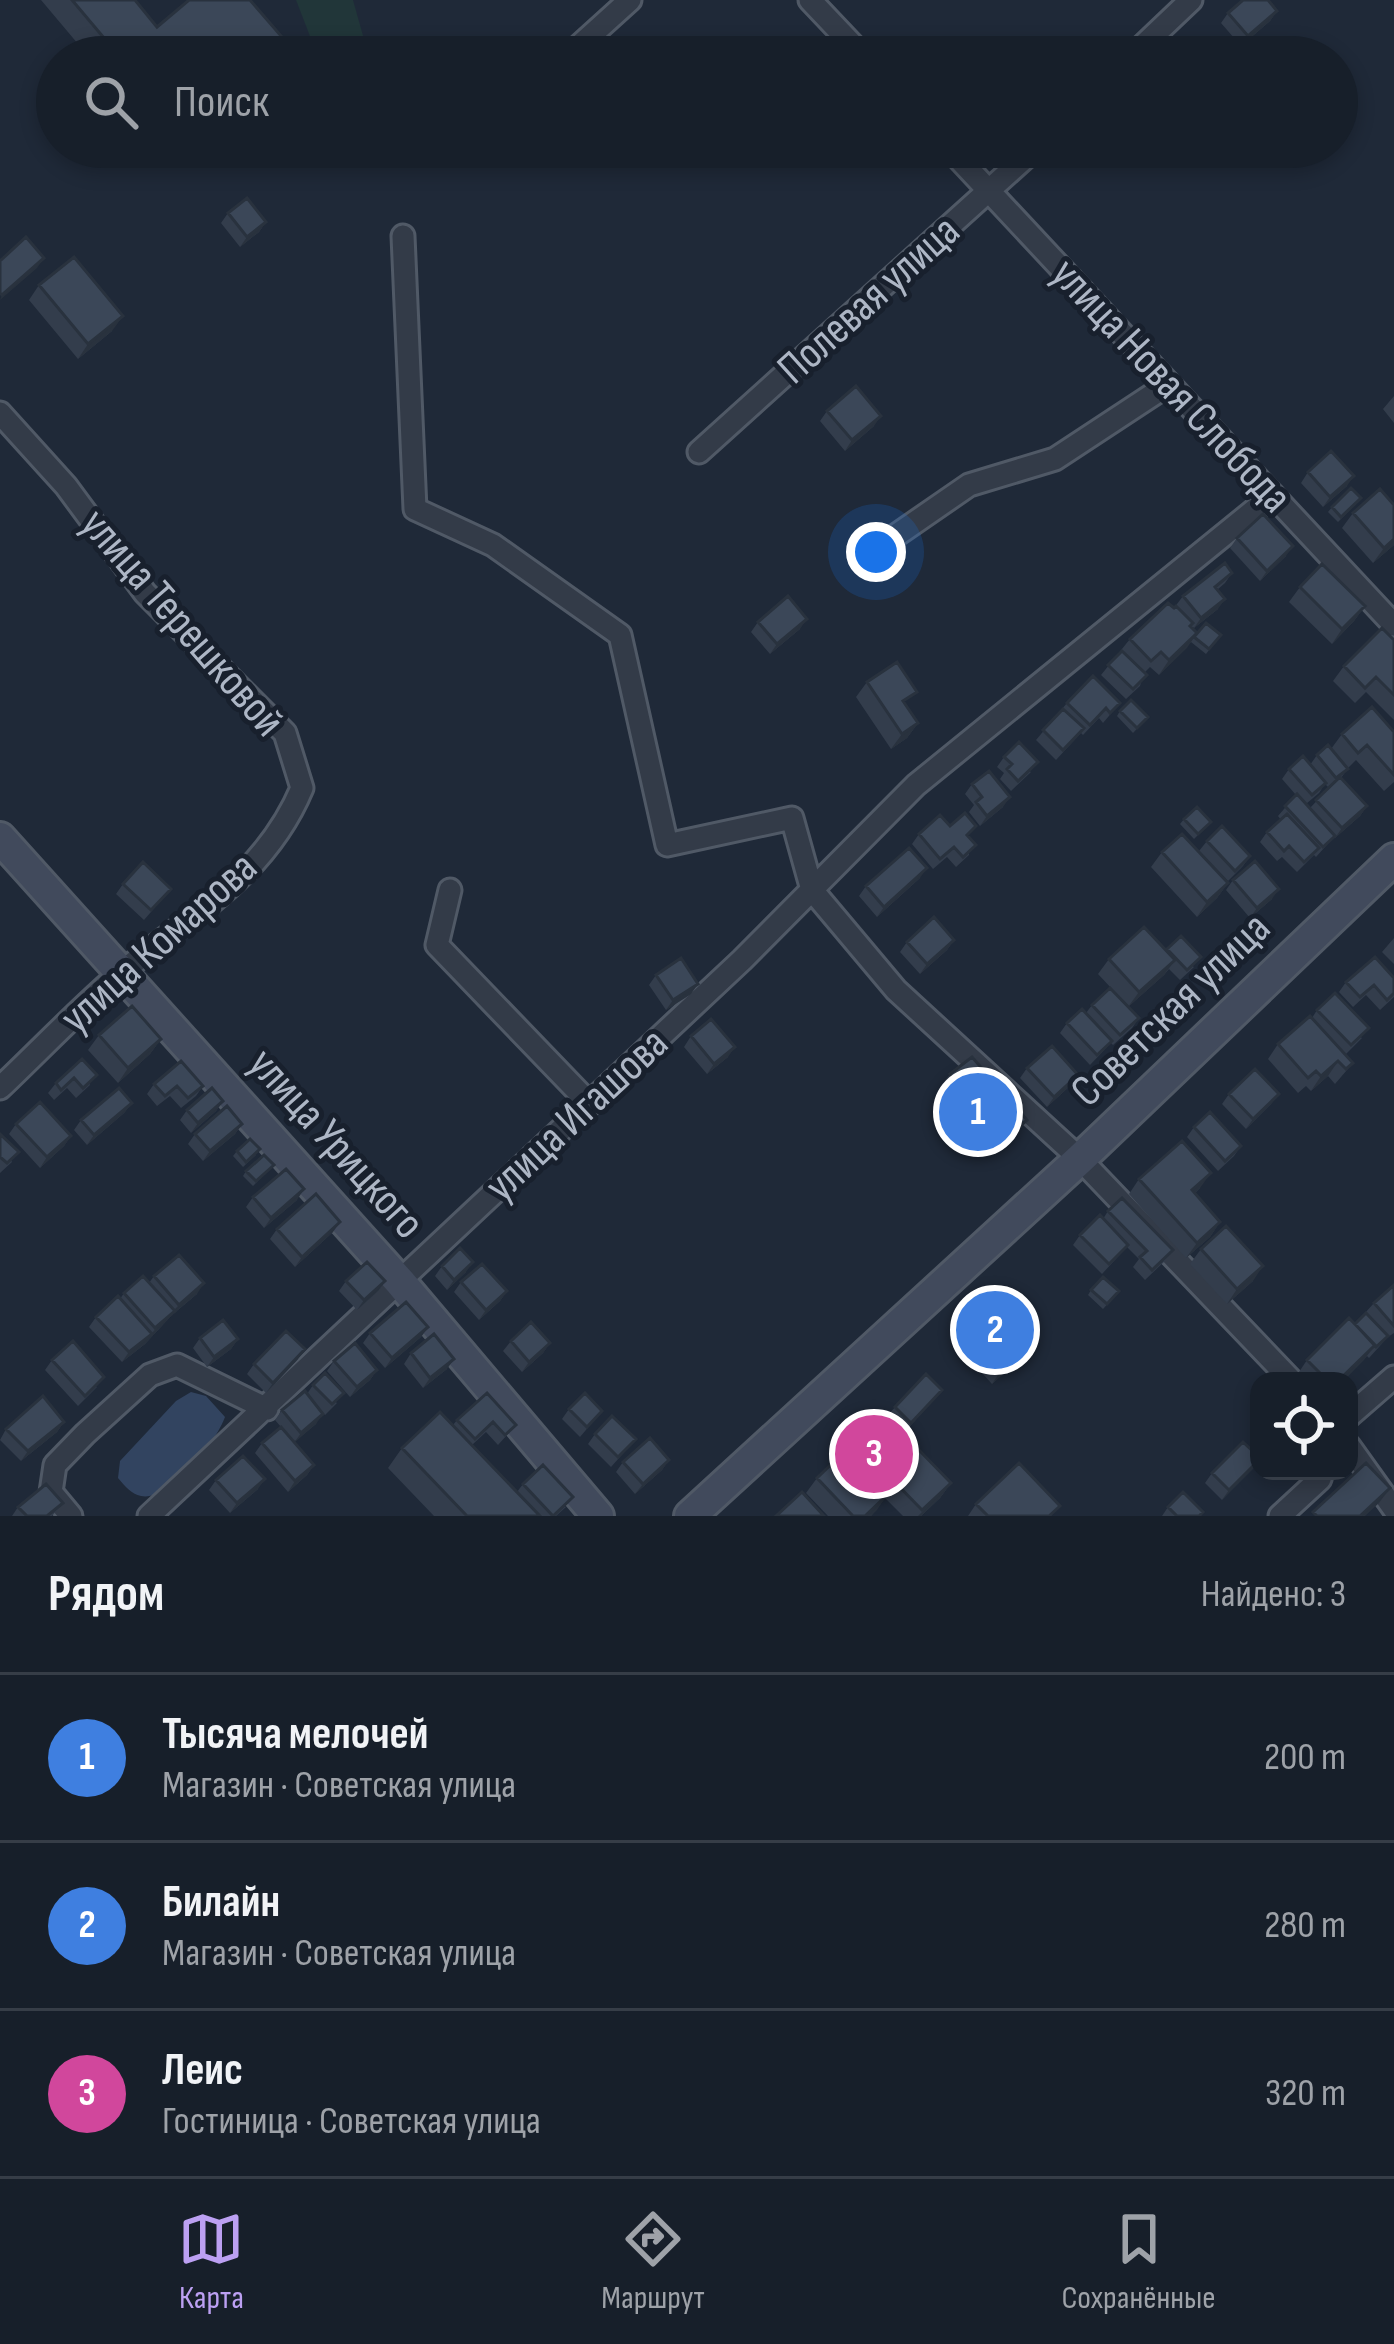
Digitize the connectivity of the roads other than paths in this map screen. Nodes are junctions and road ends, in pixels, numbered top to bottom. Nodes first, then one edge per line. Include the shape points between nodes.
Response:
1 (630, 0) edge
2 (810, 0) edge
3 (1190, 0) edge
4 (590, 36) edge
5 (844, 36) edge
6 (1153, 36) edge
7 (968, 168) edge
8 (1015, 168) edge
9 (990, 192) junction
10 (403, 236) dead end
11 (1169, 384) junction
12 (0, 413) edge
13 (699, 452) dead end
14 (1273, 495) junction
15 (885, 543) dead end
16 (1394, 625) edge
17 (302, 788) joint
18 (0, 838) edge
19 (1394, 859) edge
20 (450, 890) dead end
21 (812, 890) junction
22 (122, 972) junction
23 (0, 1088) edge
24 (590, 1103) junction
25 (1080, 1159) junction
26 (400, 1282) junction
27 (1283, 1372) edge
28 (1394, 1377) edge
29 (1358, 1408) edge
30 (267, 1409) junction
31 (1358, 1459) edge
32 (1319, 1480) edge
33 (1394, 1509) edge
34 (71, 1516) edge
35 (149, 1516) edge
36 (598, 1516) edge
37 (690, 1516) edge
38 (1280, 1516) edge

1 - 4 street
2 - 5 street
3 - 6 street
7 - 9 street, улица Новая Слобода
8 - 9 street, Полевая улица
9 - 11 street, улица Новая Слобода
9 - 13 street, Полевая улица
10 - 21 street via 415,509 493,544 620,634 668,845 792,818
11 - 14 street, улица Новая Слобода
11 - 15 street via 1055,459 969,485
12 - 17 street, улица Терешковой via 145,593 285,733
14 - 16 street, улица Новая Слобода
14 - 21 street, улица Игашова via 916,784
17 - 22 street, улица Комарова via 285,827 244,872
18 - 22 main road, улица Урицкого
19 - 25 main road, Советская улица
20 - 24 street via 436,945
21 - 24 street, улица Игашова
21 - 25 street via 896,989
22 - 23 street, улица Комарова
22 - 26 main road, улица Урицкого
24 - 26 street, улица Игашова
25 - 27 street
25 - 37 main road, Советская улица
26 - 30 street, улица Игашова
26 - 36 main road, улица Урицкого
28 - 29 street
30 - 34 street via 177,1365 150,1375 55,1465 51,1492
30 - 35 street, улица Игашова
31 - 33 street
32 - 38 street

